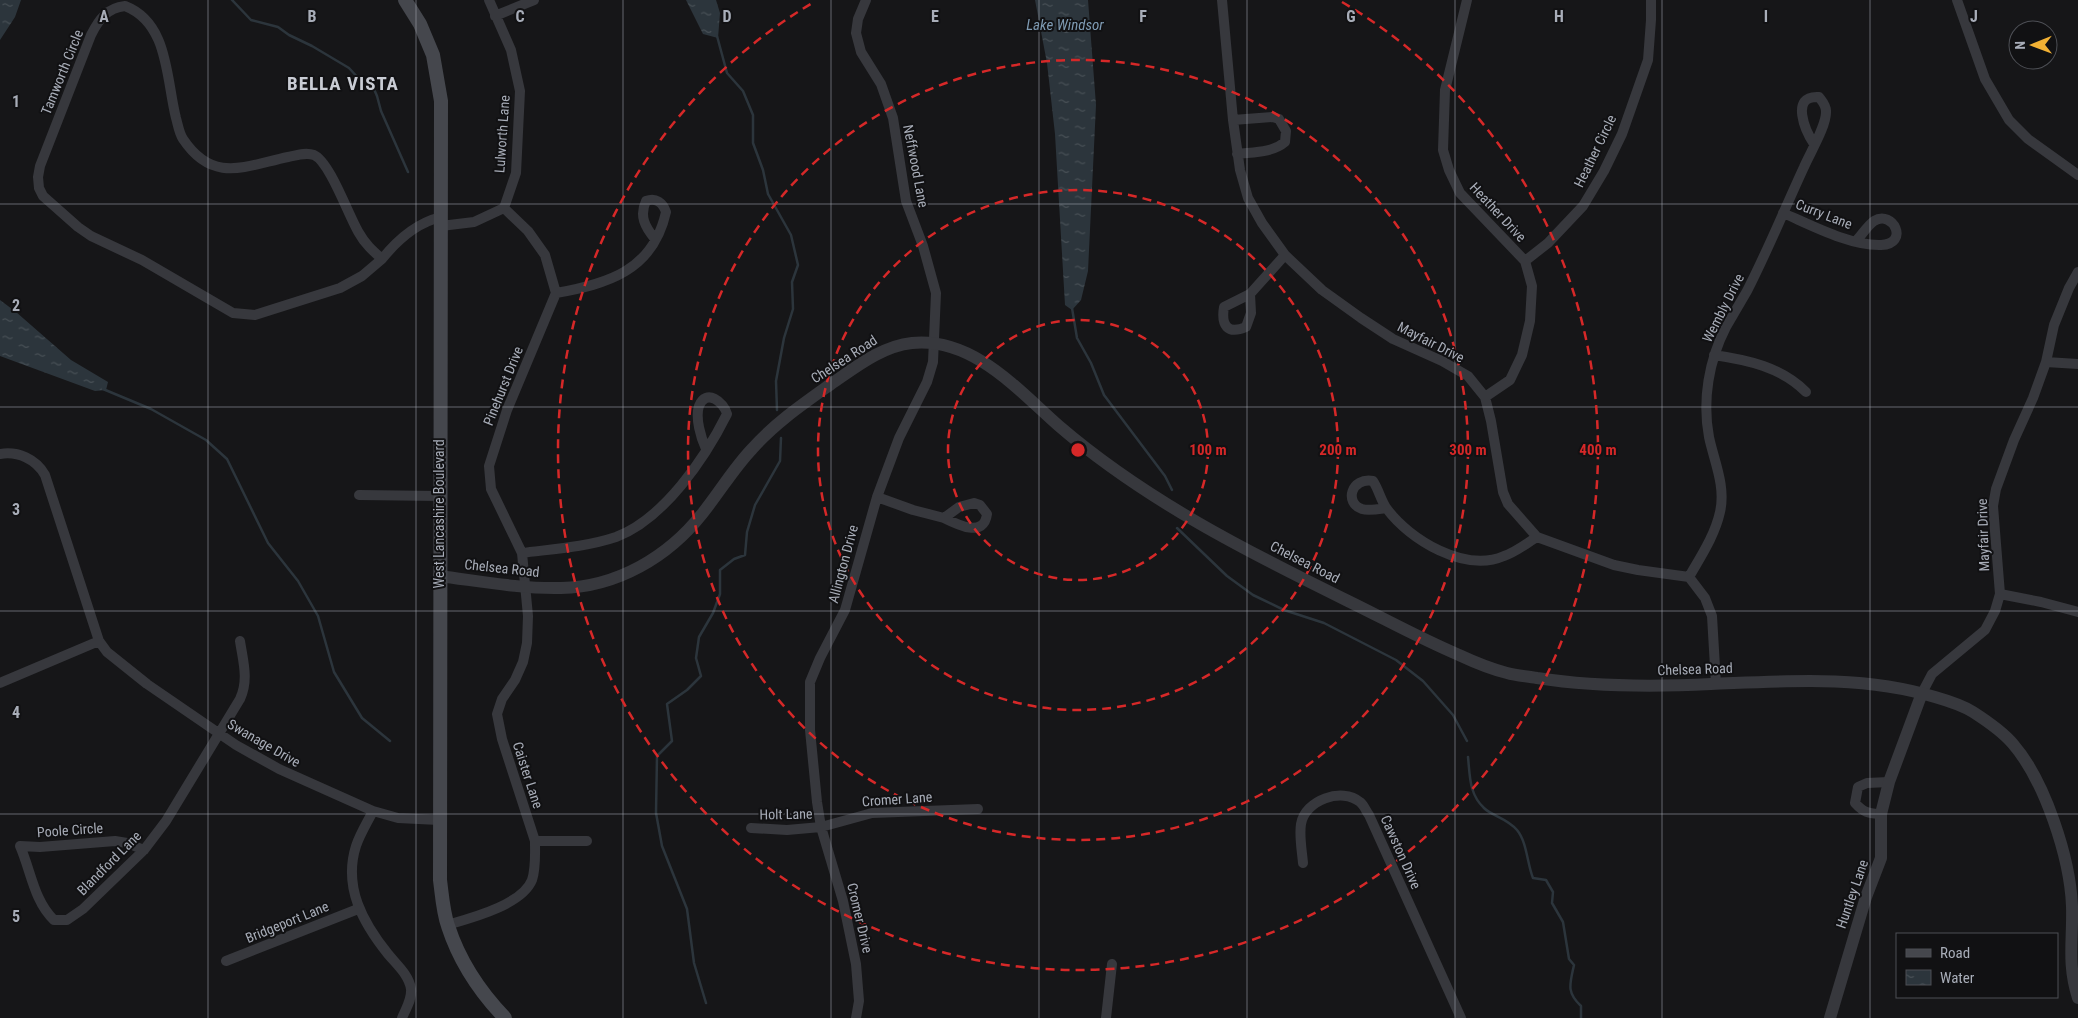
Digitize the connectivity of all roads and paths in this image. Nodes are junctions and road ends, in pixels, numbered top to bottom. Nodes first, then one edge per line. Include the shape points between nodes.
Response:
1 (405, 0) edge
2 (489, 0) edge
3 (534, 0) edge
4 (866, 0) edge
5 (1222, 0) edge
6 (1467, 0) edge
7 (1650, 0) edge
8 (1957, 0) edge
9 (495, 16) junction
10 (1233, 120) junction
11 (1814, 144) dead end
12 (1237, 154) junction
13 (2078, 174) edge
14 (504, 208) junction
15 (1783, 213) junction
16 (441, 222) junction
17 (655, 239) dead end
18 (1856, 241) dead end
19 (1285, 255) junction
20 (382, 259) junction
21 (1525, 261) junction
22 (2078, 272) edge
23 (556, 293) junction
24 (1250, 294) dead end
25 (934, 343) junction
26 (1714, 355) junction
27 (2046, 362) junction
28 (2078, 364) edge
29 (1806, 392) dead end
30 (1485, 397) junction
31 (706, 449) dead end
32 (0, 454) edge
33 (360, 495) dead end
34 (439, 496) junction
35 (876, 497) junction
36 (1386, 508) dead end
37 (944, 518) dead end
38 (1537, 537) junction
39 (522, 553) junction
40 (439, 576) junction
41 (1690, 576) junction
42 (526, 587) junction
43 (2000, 594) junction
44 (2078, 612) edge
45 (99, 640) junction
46 (240, 641) dead end
47 (0, 683) edge
48 (1716, 684) junction
49 (1922, 693) junction
50 (220, 733) junction
51 (1889, 782) junction
52 (978, 809) dead end
53 (373, 811) junction
54 (1881, 814) junction
55 (439, 820) junction
56 (821, 827) junction
57 (752, 828) dead end
58 (535, 841) junction
59 (587, 842) dead end
60 (144, 850) junction
61 (1303, 863) dead end
62 (2075, 907) edge
63 (358, 909) junction
64 (54, 920) joint
65 (447, 925) junction
66 (226, 961) dead end
67 (1112, 964) dead end
68 (2078, 998) edge
69 (402, 1018) edge
70 (505, 1018) edge
71 (856, 1018) edge
72 (1106, 1018) edge
73 (1461, 1018) edge
74 (1830, 1018) edge

1 - 16 main road, West Lancashire Boulevard via 433,55 442,140
2 - 9 street, Lulworth Lane
3 - 9 street
4 - 25 street, Neffwood Lane via 856,33 861,52 881,84 893,118 906,201 936,292
5 - 10 street, Mayfair Drive
6 - 21 street, Heather Drive via 1445,90 1443,150 1460,193
7 - 21 street, Heather Circle via 1648,60 1622,134 1604,172 1582,206 1548,243
8 - 13 street via 1985,79 2009,120 2028,139
9 - 14 street, Lulworth Lane via 511,50 520,91 516,173
10 - 12 street, Mayfair Drive
10 - 12 street via 1279,118 1286,132 1285,142 1274,149
11 - 15 street, Wembly Drive
12 - 19 street, Mayfair Drive via 1248,198
14 - 16 street via 474,222
14 - 23 street via 528,231 545,255
15 - 18 street, Curry Lane
15 - 26 street, Wembly Drive
16 - 20 street, Tamworth Circle via 433,219 404,235
16 - 34 main road, West Lancashire Boulevard
17 - 23 street via 640,260 621,274 591,286
19 - 24 street
19 - 30 street, Mayfair Drive via 1322,290 1361,318 1394,339 1468,376
20 - 20 street, Tamworth Circle via 358,232 326,167 316,156 302,154 226,169 214,167 199,157 182,138 162,50 148,22 125,6 110,10 99,20 38,177 43,196 65,216 91,236 244,316 340,288 362,276
21 - 30 street, Heather Drive via 1532,286 1530,321 1522,355 1510,380
22 - 27 street, Mayfair Drive via 2054,325
23 - 39 street, Pinehurst Drive via 507,410 489,466 491,489
25 - 35 street, Allington Drive via 934,362 927,382 899,438
25 - 42 street, Chelsea Road via 894,345 787,415 750,450 700,517 673,546 637,569 602,583 564,588
25 - 48 street, Chelsea Road via 969,353 999,372 1097,457 1193,519 1300,577 1456,654 1507,673 1567,683
26 - 29 street via 1744,359 1773,370 1793,379
26 - 41 street, Wembly Drive via 1706,405 1720,480 1720,511 1709,541
27 - 28 street
27 - 43 street, Mayfair Drive via 1996,490 1993,506
30 - 38 street, Mayfair Drive via 1503,492 1508,504
31 - 39 street via 671,497 636,527 597,542
32 - 45 street, Swanage Drive via 14,453 34,461 45,475
33 - 34 street
34 - 40 main road, West Lancashire Boulevard
35 - 37 street
35 - 56 street, Allington Drive via 845,610 810,682 810,730
36 - 38 street via 1420,540 1460,558 1489,560 1504,557
38 - 41 street, Mayfair Drive via 1614,565
39 - 42 street, Pinehurst Drive
40 - 42 street, Chelsea Road
40 - 55 main road, West Lancashire Boulevard
41 - 48 street via 1705,598 1712,616
42 - 58 street, Caister Lane via 527,643 515,680 502,699 497,714
43 - 44 street
43 - 49 street, Mayfair Drive via 1985,630 1932,674
45 - 47 street
45 - 50 street, Swanage Drive via 127,670
46 - 50 street, Blandford Lane via 246,678 244,690
48 - 49 street, Chelsea Road via 1783,680 1857,683 1900,687
49 - 51 street, Huntley Lane
49 - 62 street, Chelsea Road via 1970,710 2012,742 2028,764 2054,823
50 - 53 street, Swanage Drive via 279,769
50 - 60 street, Blandford Lane via 166,821
51 - 54 street, Huntley Lane
51 - 54 street via 1867,783 1858,787 1855,796 1855,803 1862,810
52 - 56 street, Cromer Lane via 872,813
53 - 55 street, Swanage Drive via 398,818
53 - 63 street via 353,861 352,878
54 - 74 street, Huntley Lane via 1881,858 1863,906
55 - 65 main road, West Lancashire Boulevard via 440,880
56 - 57 street, Holt Lane via 787,830
56 - 71 street, Cromer Drive via 843,901 856,964 859,1001
58 - 59 street
58 - 65 street, Caister Lane via 534,871 526,890 488,912
60 - 64 street, Blandford Lane via 83,909 67,920
60 - 64 street, Poole Circle via 115,841 20,846 35,891
61 - 73 street, Cawston Drive via 1301,824 1308,807 1324,797 1348,797 1360,802 1369,815
62 - 68 street, Chelsea Road via 2070,948
63 - 66 street, Bridgeport Lane
63 - 69 street via 409,982 411,999
65 - 70 main road, West Lancashire Boulevard via 478,986
67 - 72 street

